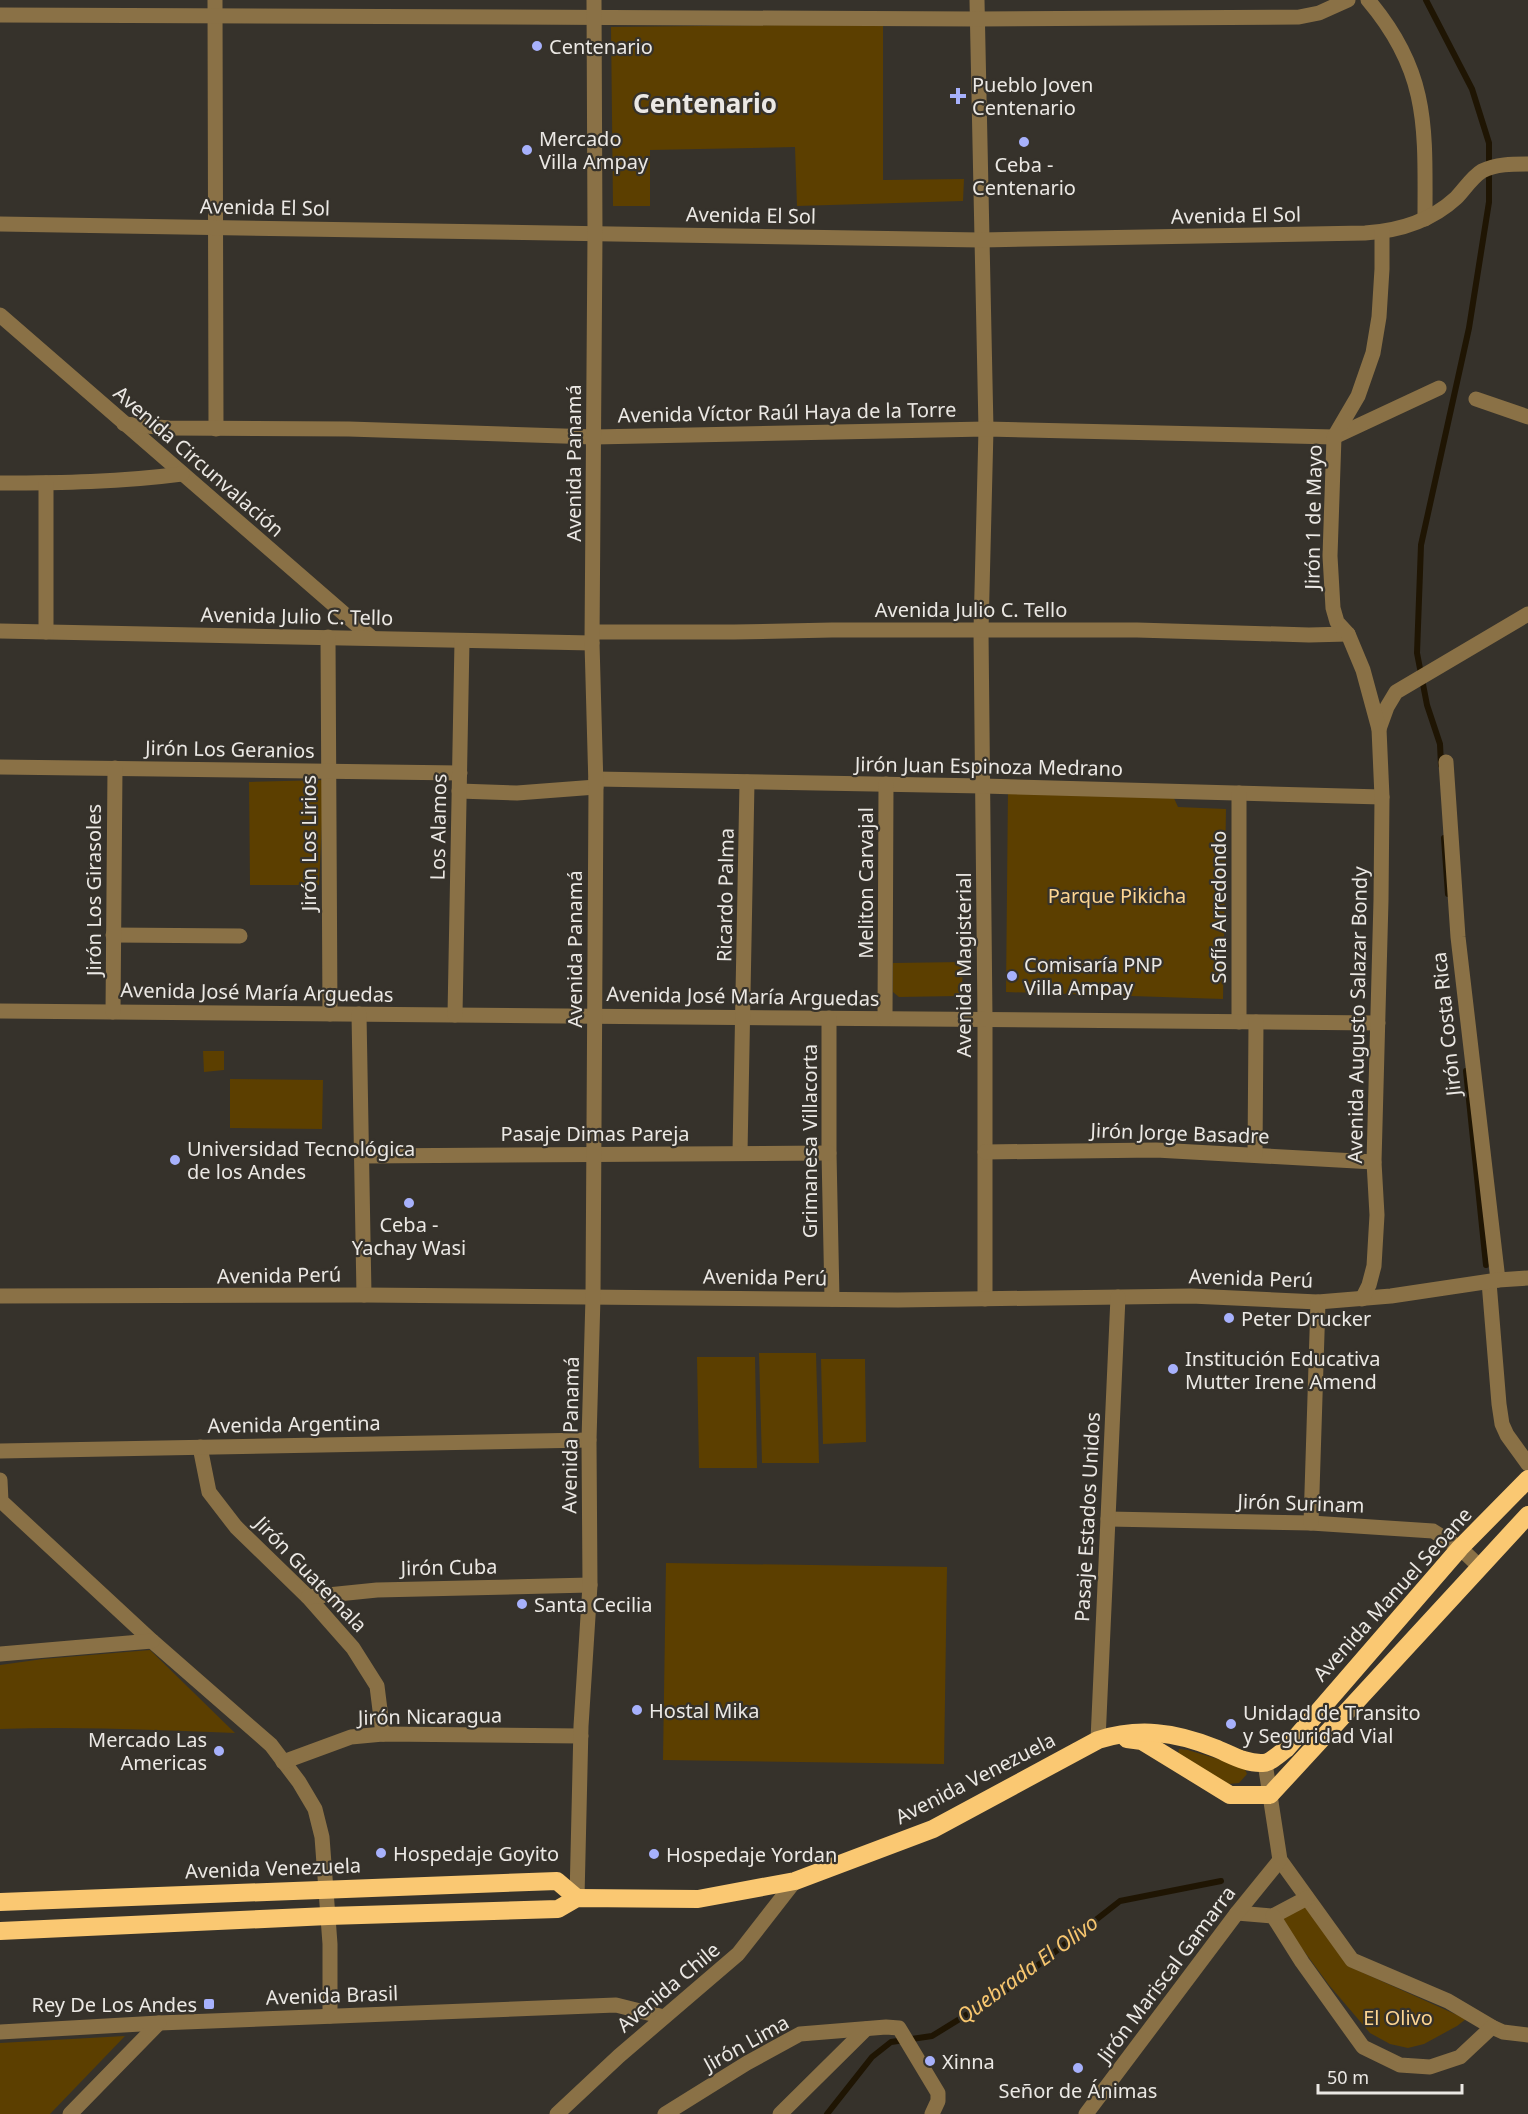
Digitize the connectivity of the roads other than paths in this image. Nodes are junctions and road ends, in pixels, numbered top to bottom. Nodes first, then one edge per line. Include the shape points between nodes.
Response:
1 (594, 0) edge
2 (977, 0) edge
3 (1347, 0) edge
4 (1368, 0) edge
5 (215, 7) edge
6 (0, 15) edge
7 (594, 19) junction
8 (977, 19) junction
9 (1528, 164) edge
10 (1425, 219) junction
11 (0, 224) edge
12 (216, 227) junction
13 (1382, 232) junction
14 (595, 234) junction
15 (981, 240) junction
16 (0, 315) edge
17 (1439, 388) dead end
18 (1476, 399) dead end
19 (1528, 417) edge
20 (124, 424) junction
21 (216, 429) junction
22 (986, 429) junction
23 (594, 437) junction
24 (1334, 437) junction
25 (182, 474) junction
26 (0, 483) edge
27 (46, 483) junction
28 (1528, 614) edge
29 (0, 631) edge
30 (981, 631) junction
31 (46, 632) junction
32 (1348, 634) junction
33 (328, 637) junction
34 (372, 638) junction
35 (593, 638) junction
36 (462, 641) junction
37 (1379, 729) junction
38 (1446, 762) dead end
39 (0, 767) edge
40 (115, 768) junction
41 (328, 771) junction
42 (460, 773) junction
43 (747, 782) junction
44 (596, 783) junction
45 (886, 784) junction
46 (983, 786) junction
47 (459, 791) junction
48 (1239, 793) junction
49 (1382, 797) junction
50 (113, 935) junction
51 (240, 936) dead end
52 (0, 1011) edge
53 (113, 1012) junction
54 (330, 1014) junction
55 (359, 1014) junction
56 (455, 1015) junction
57 (594, 1016) junction
58 (744, 1017) junction
59 (829, 1018) junction
60 (885, 1018) junction
61 (985, 1019) junction
62 (1239, 1022) junction
63 (1256, 1022) junction
64 (1378, 1023) junction
65 (985, 1152) junction
66 (740, 1153) junction
67 (829, 1153) junction
68 (594, 1154) junction
69 (1254, 1155) junction
70 (362, 1156) junction
71 (1374, 1162) junction
72 (1528, 1278) edge
73 (1494, 1281) junction
74 (364, 1295) junction
75 (0, 1296) edge
76 (593, 1297) junction
77 (1118, 1297) junction
78 (832, 1299) junction
79 (985, 1299) junction
80 (1362, 1299) junction
81 (1318, 1302) junction
82 (589, 1440) junction
83 (200, 1447) junction
84 (0, 1451) edge
85 (1528, 1464) edge
86 (1528, 1479) edge
87 (0, 1480) edge
88 (1, 1501) edge
89 (1528, 1515) edge
90 (1108, 1519) junction
91 (1311, 1523) junction
92 (1460, 1548) junction
93 (1480, 1567) junction
94 (590, 1585) junction
95 (308, 1597) junction
96 (152, 1641) junction
97 (0, 1654) edge
98 (383, 1734) junction
99 (581, 1736) junction
100 (1104, 1738) junction
101 (283, 1762) junction
102 (1265, 1763) junction
103 (1270, 1794) junction
104 (1280, 1860) junction
105 (795, 1881) junction
106 (326, 1888) junction
107 (1307, 1898) junction
108 (577, 1899) junction
109 (0, 1902) edge
110 (1237, 1913) junction
111 (328, 1916) junction
112 (1273, 1916) junction
113 (0, 1931) edge
114 (330, 2016) junction
115 (664, 2018) junction
116 (159, 2023) junction
117 (1492, 2027) junction
118 (866, 2029) junction
119 (0, 2031) edge
120 (1528, 2035) edge
121 (70, 2114) edge
122 (557, 2114) edge
123 (665, 2114) edge
124 (780, 2114) edge
125 (932, 2114) edge
126 (1086, 2114) edge

1 - 7 street, Avenida Panamá
2 - 8 street, Avenida Magisterial
3 - 8 street via 1299,17
4 - 10 street via 1402,48 1418,94 1425,135
5 - 6 street
5 - 7 street
5 - 12 street
7 - 8 street
7 - 14 street, Avenida Panamá
8 - 15 street, Avenida Magisterial
9 - 10 street, Avenida El Sol via 1501,165 1480,172 1455,198
10 - 13 street, Avenida El Sol
11 - 12 street, Avenida El Sol
12 - 14 street, Avenida El Sol
12 - 21 street
13 - 15 street, Avenida El Sol
13 - 24 street, Jirón 1 de Mayo via 1379,317 1373,353 1358,396
14 - 15 street, Avenida El Sol
14 - 23 street, Avenida Panamá
15 - 22 street, Avenida Magisterial
16 - 20 street, Avenida Circunvalación
17 - 24 street, Avenida Víctor Raúl Haya de la Torre
18 - 19 street
20 - 21 street, Avenida Víctor Raúl Haya de la Torre
20 - 25 street, Avenida Circunvalación
21 - 23 street, Avenida Víctor Raúl Haya de la Torre
22 - 23 street, Avenida Víctor Raúl Haya de la Torre
22 - 24 street, Avenida Víctor Raúl Haya de la Torre
22 - 30 street, Avenida Magisterial
23 - 35 street, Avenida Panamá
24 - 32 street, Jirón 1 de Mayo via 1330,555 1333,608 1337,622
25 - 27 street
25 - 34 street, Avenida Circunvalación
26 - 27 street
27 - 31 street
28 - 37 street via 1396,692
29 - 31 street, Avenida Julio C. Tello
30 - 32 street, Avenida Julio C. Tello
30 - 35 street, Avenida Julio C. Tello via 831,630
30 - 46 street, Avenida Magisterial
31 - 33 street, Avenida Julio C. Tello
32 - 37 street, Jirón 1 de Mayo via 1363,670
33 - 34 street, Avenida Julio C. Tello
33 - 41 street, Jirón Los Lirios
34 - 36 street, Avenida Julio C. Tello
35 - 36 street, Avenida Julio C. Tello
35 - 44 street, Avenida Panamá
36 - 42 street, Los Alamos
37 - 49 street, Avenida Augusto Salazar Bondy
38 - 73 street, Jirón Costa Rica via 1458,937
39 - 40 street, Jirón Los Geranios
40 - 41 street, Jirón Los Geranios
40 - 50 street, Jirón Los Girasoles
41 - 42 street, Jirón Los Geranios
41 - 54 street, Jirón Los Lirios
42 - 47 street, Los Alamos
43 - 44 street, Jirón Juan Espinoza Medrano
43 - 45 street, Jirón Juan Espinoza Medrano
43 - 58 street, Ricardo Palma
44 - 47 street via 517,793
44 - 57 street, Avenida Panamá
45 - 46 street, Jirón Juan Espinoza Medrano
45 - 60 street, Meliton Carvajal
46 - 48 street, Jirón Juan Espinoza Medrano
46 - 61 street, Avenida Magisterial
47 - 56 street, Los Alamos
48 - 49 street, Jirón Juan Espinoza Medrano
48 - 62 street, Sofía Arredondo
49 - 64 street, Avenida Augusto Salazar Bondy
50 - 51 street
50 - 53 street, Jirón Los Girasoles
52 - 53 street, Avenida José María Arguedas
53 - 54 street, Avenida José María Arguedas
54 - 55 street, Avenida José María Arguedas
55 - 56 street, Avenida José María Arguedas
55 - 70 street
56 - 57 street, Avenida José María Arguedas
57 - 58 street, Avenida José María Arguedas
57 - 68 street, Avenida Panamá
58 - 59 street, Avenida José María Arguedas
58 - 66 street, Ricardo Palma
59 - 60 street, Avenida José María Arguedas
59 - 67 street, Grimanesa Villacorta
60 - 61 street, Avenida José María Arguedas
61 - 62 street, Avenida José María Arguedas
61 - 65 street, Avenida Magisterial
62 - 63 street, Avenida José María Arguedas
63 - 64 street, Avenida José María Arguedas
63 - 69 street
64 - 71 street, Avenida Augusto Salazar Bondy
65 - 69 street, Jirón Jorge Basadre via 1156,1150
65 - 79 street, Avenida Magisterial
66 - 67 street, Pasaje Dimas Pareja
66 - 68 street, Pasaje Dimas Pareja
67 - 78 street, Grimanesa Villacorta
68 - 70 street, Pasaje Dimas Pareja
68 - 76 street, Avenida Panamá
69 - 71 street, Jirón Jorge Basadre
70 - 74 street
71 - 80 street, Avenida Augusto Salazar Bondy via 1376,1239 1369,1285
72 - 73 street, Avenida Perú
73 - 80 street, Avenida Perú
73 - 85 street, Jirón Costa Rica via 1498,1404 1502,1424
74 - 75 street, Avenida Perú
74 - 76 street, Avenida Perú
76 - 78 street, Avenida Perú
76 - 82 street, Avenida Panamá
77 - 79 street, Avenida Perú
77 - 81 street, Avenida Perú
77 - 90 street, Pasaje Estados Unidos
78 - 79 street, Avenida Perú
80 - 81 street, Avenida Perú
81 - 91 street
82 - 83 street, Avenida Argentina
82 - 94 street, Avenida Panamá
83 - 84 street, Avenida Argentina
83 - 95 street, Jirón Guatemala via 209,1492 236,1527
86 - 92 highway, Avenida Manuel Seoane
87 - 88 street
88 - 96 street
89 - 93 highway
90 - 91 street, Jirón Surinam
90 - 100 street, Pasaje Estados Unidos
91 - 92 street, Jirón Surinam via 1433,1531
92 - 93 street, Jirón Surinam
92 - 102 highway, Avenida Manuel Seoane via 1286,1749
93 - 103 highway
94 - 95 street, Jirón Cuba via 377,1590
94 - 99 street, Avenida Panamá
95 - 98 street, Jirón Guatemala via 353,1648 377,1686
96 - 97 street
96 - 101 street via 271,1745
98 - 99 street, Jirón Nicaragua
98 - 101 street, Jirón Nicaragua via 351,1737
99 - 108 street, Avenida Panamá
100 - 102 highway, Avenida Venezuela via 1156,1732 1188,1737 1249,1762
100 - 103 highway via 1142,1741 1230,1795
100 - 105 highway, Avenida Venezuela via 933,1829
101 - 106 street via 315,1809 322,1837
102 - 103 street
103 - 104 street
104 - 107 street
104 - 110 street, Jirón Mariscal Gamarra
105 - 108 highway, Avenida Venezuela via 698,1899
105 - 115 street, Avenida Chile via 738,1954
106 - 108 highway, Avenida Venezuela via 557,1881
106 - 109 highway, Avenida Venezuela
106 - 111 street
107 - 112 street
107 - 117 street via 1352,1960 1448,2001
108 - 111 highway, Avenida Venezuela via 558,1909
110 - 112 street
110 - 126 street, Jirón Mariscal Gamarra
111 - 113 highway, Avenida Venezuela
111 - 114 street
112 - 117 street via 1363,2047 1400,2065 1430,2067 1460,2057
114 - 115 street, Avenida Brasil via 616,2005
114 - 116 street, Avenida Brasil
115 - 122 street, Avenida Chile
116 - 119 street, Avenida Brasil
116 - 121 street
117 - 120 street
118 - 123 street, Jirón Lima via 800,2034
118 - 124 street
118 - 125 street, Jirón Lima via 899,2028 938,2093

